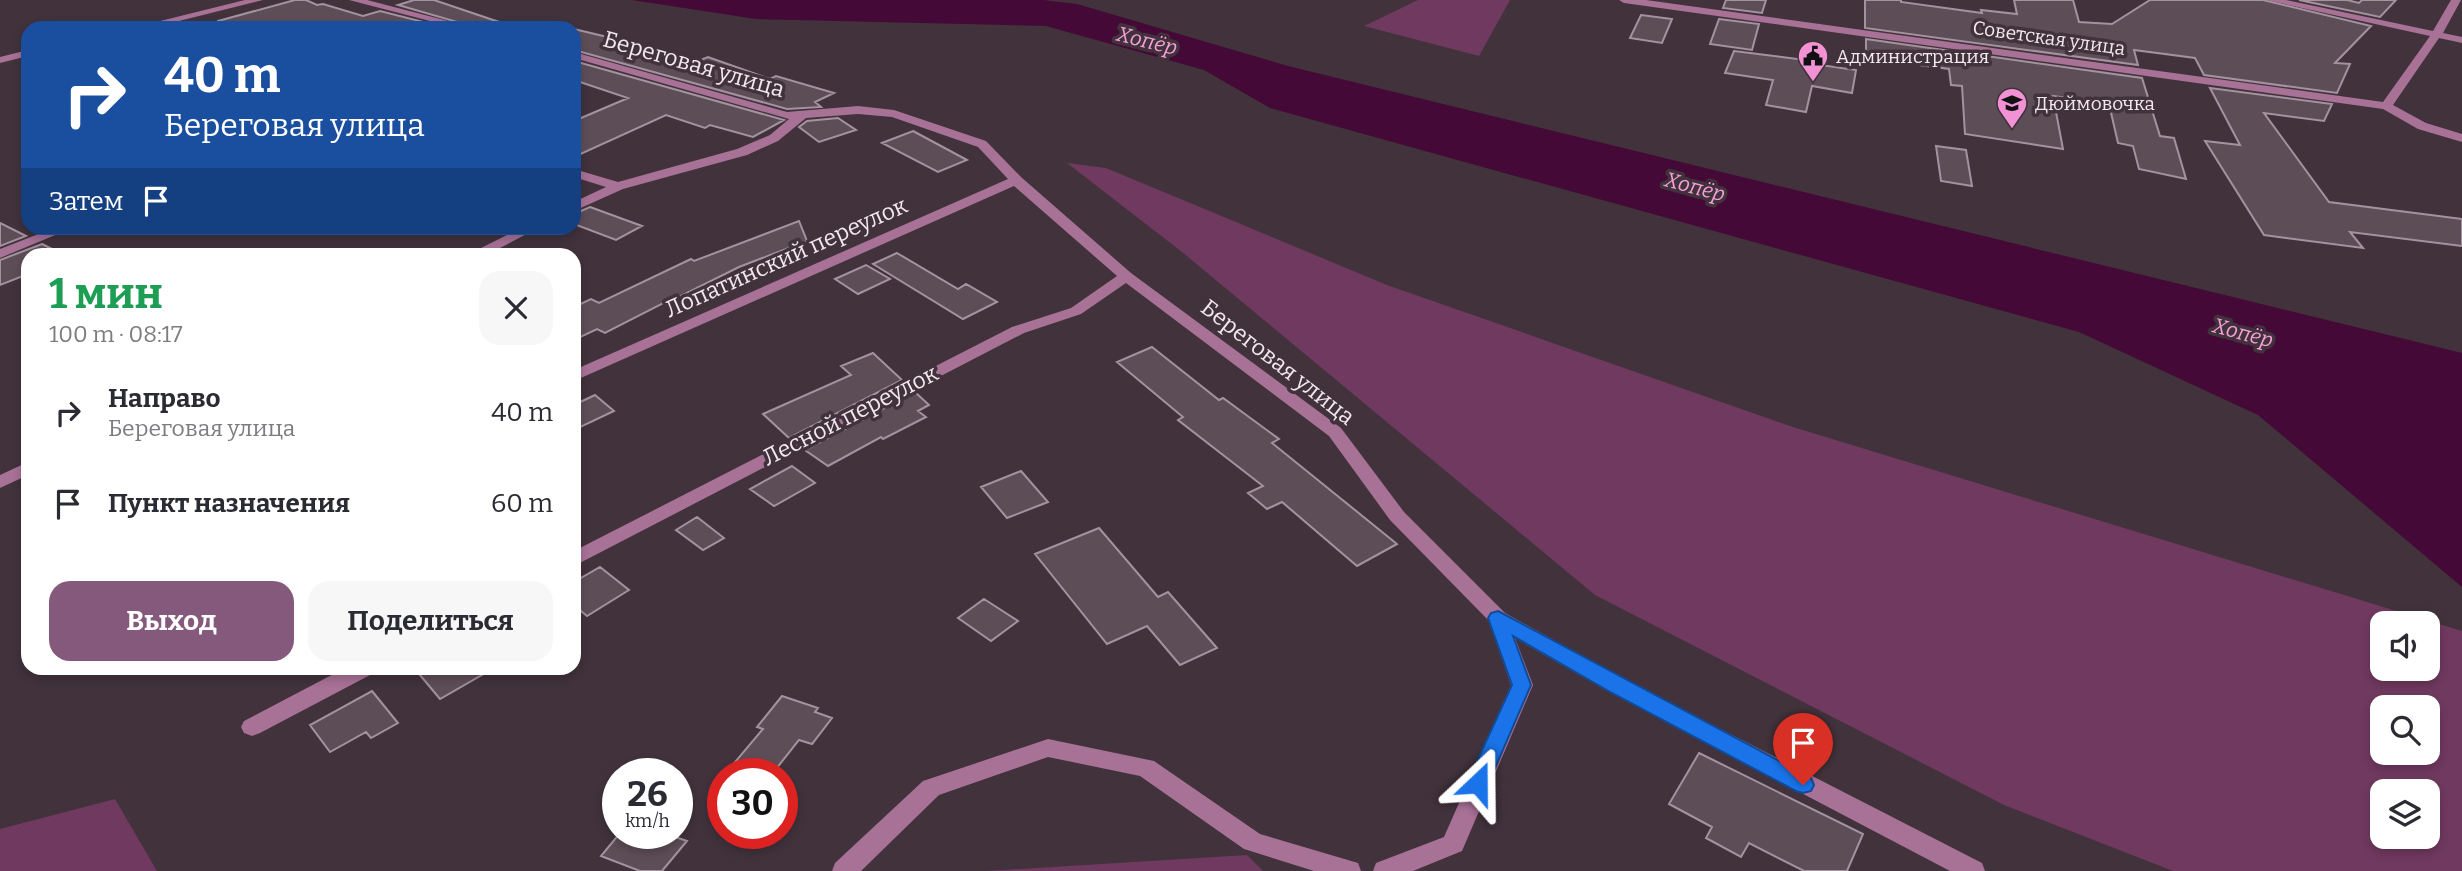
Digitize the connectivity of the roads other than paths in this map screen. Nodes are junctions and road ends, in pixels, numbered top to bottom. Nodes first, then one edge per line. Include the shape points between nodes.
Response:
1 (258, 0) edge
2 (354, 0) edge
3 (1624, 0) edge
4 (2272, 0) edge
5 (2456, 0) edge
6 (168, 21) edge
7 (441, 21) edge
8 (2436, 35) junction
9 (2462, 40) edge
10 (21, 55) edge
11 (581, 57) edge
12 (0, 60) edge
13 (2386, 106) junction
14 (802, 115) junction
15 (2462, 138) edge
16 (581, 175) edge
17 (1016, 180) junction
18 (618, 186) junction
19 (581, 204) edge
20 (48, 235) edge
21 (516, 235) edge
22 (489, 248) edge
23 (0, 254) edge
24 (1126, 276) junction
25 (581, 373) edge
26 (21, 472) edge
27 (0, 482) edge
28 (581, 555) edge
29 (1498, 618) junction
30 (351, 675) edge
31 (252, 727) dead end
32 (844, 871) edge
33 (1349, 871) edge
34 (1385, 871) edge
35 (1973, 871) edge

1 - 6 street
2 - 7 street
3 - 13 street, Советская улица
4 - 8 street
5 - 8 street
8 - 9 street
8 - 13 street
10 - 12 street
11 - 14 street, Береговая улица via 787,116
13 - 15 street, Советская улица via 2422,126
14 - 17 street, Береговая улица via 858,110 894,114 982,144
14 - 18 street via 774,138 742,152
16 - 18 street
17 - 24 street, Береговая улица
17 - 25 street, Лопатинский переулок
18 - 19 street
20 - 23 street
21 - 22 street
24 - 28 street, Лесной переулок via 1076,311 1018,330
24 - 29 street, Береговая улица via 1335,432 1397,516
26 - 27 street
29 - 34 street via 1522,685 1453,844
29 - 35 street, Береговая улица via 1619,687
30 - 31 street
32 - 33 street via 931,788 1048,748 1146,768 1253,842

